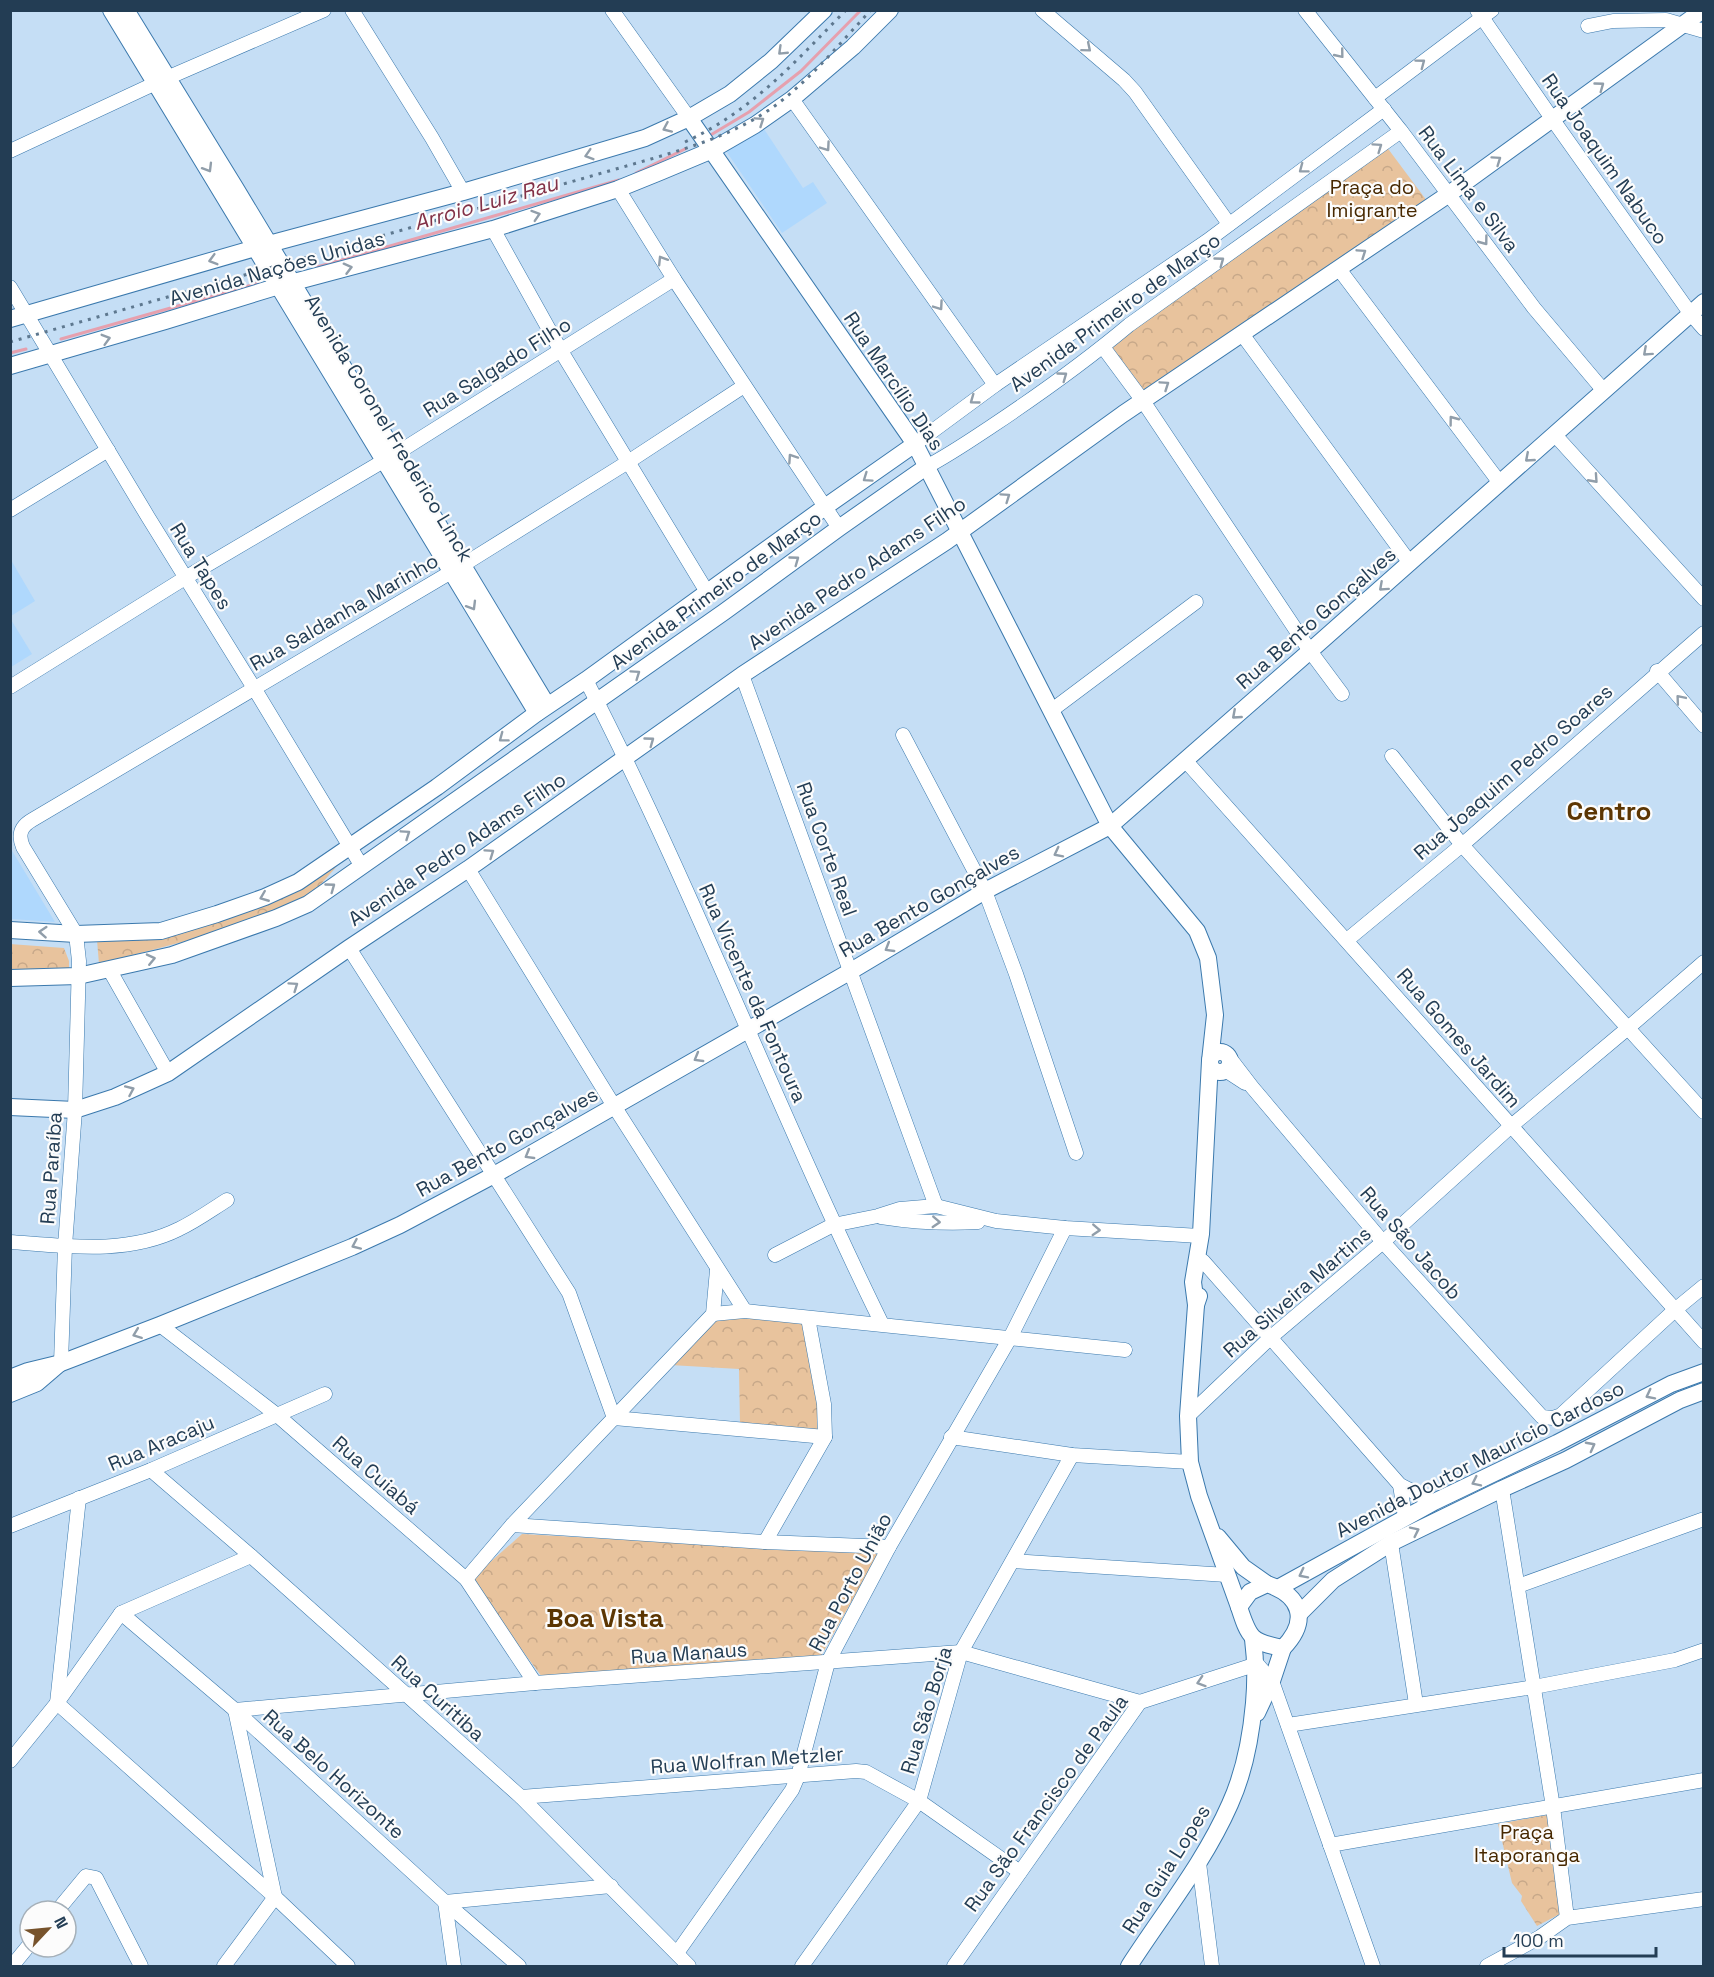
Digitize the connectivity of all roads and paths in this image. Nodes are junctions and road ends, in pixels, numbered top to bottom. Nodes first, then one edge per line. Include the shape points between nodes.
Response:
1 (111, 10) edge
2 (126, 10) edge
3 (324, 10) edge
4 (352, 10) edge
5 (824, 10) edge
6 (890, 10) edge
7 (1042, 10) edge
8 (1305, 10) edge
9 (1703, 10) edge
10 (614, 11) edge
11 (1484, 13) edge
12 (1684, 25) junction
13 (1588, 26) dead end
14 (1704, 31) edge
15 (161, 81) junction
16 (792, 99) junction
17 (1379, 104) junction
18 (689, 118) junction
19 (1553, 120) junction
20 (1401, 131) junction
21 (10, 151) edge
22 (710, 151) junction
23 (618, 189) junction
24 (463, 192) junction
25 (1449, 194) junction
26 (1229, 224) junction
27 (493, 229) junction
28 (262, 246) junction
29 (1339, 269) junction
30 (674, 279) junction
31 (285, 285) junction
32 (10, 287) edge
33 (1704, 302) edge
34 (1690, 313) junction
35 (19, 316) edge
36 (1704, 329) edge
37 (1242, 334) junction
38 (1102, 347) junction
39 (561, 351) junction
40 (50, 355) junction
41 (10, 366) edge
42 (995, 385) junction
43 (744, 386) junction
44 (1604, 391) junction
45 (1143, 401) junction
46 (1555, 435) junction
47 (915, 444) junction
48 (108, 450) junction
49 (390, 457) junction
50 (628, 462) junction
51 (926, 467) junction
52 (1500, 483) junction
53 (825, 507) junction
54 (10, 510) edge
55 (839, 528) junction
56 (959, 532) junction
57 (1410, 563) junction
58 (457, 568) junction
59 (185, 578) junction
60 (707, 592) junction
61 (1704, 599) edge
62 (1196, 602) dead end
63 (1704, 633) edge
64 (1310, 651) junction
65 (1658, 671) junction
66 (741, 675) junction
67 (586, 680) junction
68 (10, 687) edge
69 (254, 688) junction
70 (1342, 694) dead end
71 (596, 701) junction
72 (542, 709) junction
73 (1052, 711) junction
74 (1704, 726) edge
75 (903, 735) dead end
76 (1392, 756) dead end
77 (625, 759) junction
78 (1185, 760) junction
79 (1110, 826) junction
80 (1462, 845) junction
81 (350, 846) junction
82 (361, 865) junction
83 (468, 869) junction
84 (985, 891) junction
85 (10, 930) edge
86 (76, 934) junction
87 (1347, 940) junction
88 (349, 948) junction
89 (1704, 962) edge
90 (109, 969) junction
91 (851, 971) junction
92 (78, 976) junction
93 (10, 978) edge
94 (1628, 1028) junction
95 (749, 1029) junction
96 (1223, 1063) junction
97 (168, 1073) junction
98 (614, 1106) junction
99 (10, 1107) edge
100 (75, 1110) junction
101 (1704, 1112) edge
102 (1510, 1126) junction
103 (1076, 1153) dead end
104 (494, 1175) junction
105 (227, 1200) dead end
106 (936, 1206) junction
107 (878, 1216) junction
108 (996, 1221) junction
109 (833, 1225) junction
110 (1065, 1228) junction
111 (1200, 1236) junction
112 (10, 1242) edge
113 (1383, 1242) junction
114 (65, 1246) junction
115 (775, 1255) dead end
116 (1203, 1260) junction
117 (717, 1270) junction
118 (1704, 1286) edge
119 (1196, 1305) junction
120 (1676, 1309) junction
121 (745, 1311) junction
122 (713, 1314) junction
123 (808, 1318) junction
124 (882, 1324) junction
125 (160, 1325) junction
126 (1010, 1338) junction
127 (1270, 1338) junction
128 (1704, 1341) edge
129 (1125, 1350) dead end
130 (61, 1363) junction
131 (10, 1369) edge
132 (1702, 1370) edge
133 (28, 1371) junction
134 (10, 1378) edge
135 (1704, 1391) edge
136 (10, 1394) edge
137 (325, 1394) dead end
138 (277, 1415) junction
139 (1188, 1416) junction
140 (614, 1418) junction
141 (825, 1437) junction
142 (951, 1437) junction
143 (1072, 1455) junction
144 (1190, 1462) junction
145 (151, 1470) junction
146 (1400, 1485) junction
147 (1502, 1489) junction
148 (79, 1498) junction
149 (1434, 1502) junction
150 (1405, 1517) junction
151 (1704, 1519) edge
152 (512, 1525) junction
153 (10, 1526) edge
154 (1210, 1527) junction
155 (765, 1542) junction
156 (1391, 1543) junction
157 (888, 1547) junction
158 (251, 1557) junction
159 (1013, 1561) junction
160 (1227, 1575) junction
161 (466, 1579) junction
162 (1272, 1586) junction
163 (1518, 1586) junction
164 (1239, 1607) junction
165 (121, 1613) junction
166 (1300, 1613) junction
167 (1253, 1639) junction
168 (1283, 1648) junction
169 (1704, 1650) edge
170 (961, 1652) junction
171 (828, 1662) junction
172 (1257, 1664) junction
173 (1272, 1681) junction
174 (535, 1683) junction
175 (1534, 1687) junction
176 (405, 1695) junction
177 (1140, 1702) junction
178 (57, 1703) junction
179 (1416, 1704) junction
180 (235, 1710) junction
181 (1252, 1722) junction
182 (1288, 1725) junction
183 (10, 1761) edge
184 (798, 1776) junction
185 (1704, 1780) edge
186 (520, 1797) junction
187 (919, 1801) junction
188 (1553, 1807) junction
189 (1330, 1845) junction
190 (1199, 1863) junction
191 (1020, 1872) junction
192 (611, 1886) junction
193 (275, 1897) junction
194 (66, 1899) edge
195 (1704, 1899) edge
196 (445, 1902) junction
197 (1567, 1918) junction
198 (676, 1953) junction
199 (141, 1966) edge
200 (224, 1966) edge
201 (348, 1966) edge
202 (454, 1966) edge
203 (519, 1966) edge
204 (689, 1966) edge
205 (802, 1966) edge
206 (954, 1966) edge
207 (1129, 1966) edge
208 (1212, 1966) edge
209 (1373, 1966) edge
210 (1487, 1966) edge

1 - 15 main road, Avenida Coronel Frederico Linck
2 - 15 main road, Avenida Coronel Frederico Linck
3 - 15 street
4 - 24 street
5 -> 18 main road, Avenida Nações Unidas via 763,68 730,94
6 - 16 main road, Avenida Nações Unidas via 853,48
7 -> 26 street via 1135,92
8 -> 17 street, Rua Lima e Silva
9 - 12 main road, Avenida Pedro Adams Filho
10 - 18 street, Rua Marcílio Dias
17 -> 11 street, Avenida Primeiro de Março
11 - 19 street, Rua Joaquim Nabuco
12 - 13 street via 1663,20
12 - 14 street
19 -> 12 main road, Avenida Pedro Adams Filho
15 - 21 street
15 - 28 main road, Avenida Coronel Frederico Linck
22 -> 16 main road, Avenida Nações Unidas
16 -> 42 street
17 - 20 street, Rua Lima e Silva
17 -> 26 street, Avenida Primeiro de Março
18 - 22 main road, Rua Marcílio Dias
18 -> 24 main road, Avenida Nações Unidas via 645,138
25 -> 19 main road, Avenida Pedro Adams Filho
19 - 34 street, Rua Joaquim Nabuco
20 - 25 street, Rua Lima e Silva
38 -> 20 street, Avenida Primeiro de Março
22 - 23 main road, Avenida Nações Unidas
22 - 47 main road, Rua Marcílio Dias
27 -> 23 main road, Avenida Nações Unidas
30 -> 23 street
24 - 28 main road, Avenida Nações Unidas
29 -> 25 main road, Avenida Pedro Adams Filho
25 -> 44 street, Rua Lima e Silva via 1534,308
26 - 42 street, Avenida Primeiro de Março
31 -> 27 main road, Avenida Nações Unidas
27 - 39 street
28 - 31 main road, Avenida Coronel Frederico Linck
28 -> 35 main road, Avenida Nações Unidas
29 - 37 main road, Avenida Pedro Adams Filho
52 -> 29 street
30 - 39 street, Rua Salgado Filho
30 - 43 street
40 -> 31 main road, Avenida Nações Unidas
31 - 49 main road, Avenida Coronel Frederico Linck
32 - 35 street, Rua Tapes
33 - 34 main road, Rua Bento Gonçalves
34 - 36 street, Rua Joaquim Nabuco
34 -> 44 main road, Rua Bento Gonçalves
35 - 40 street, Rua Tapes
45 -> 37 main road, Avenida Pedro Adams Filho
37 - 57 street
38 - 45 street
51 -> 38 street, Avenida Primeiro de Março via 1015,410
39 - 49 street, Rua Salgado Filho
39 - 50 street
40 - 41 main road, Avenida Nações Unidas
40 - 48 street, Rua Tapes
42 -> 47 street, Avenida Primeiro de Março
43 - 50 street, Rua Saldanha Marinho
53 -> 43 street
44 - 46 main road, Rua Bento Gonçalves
56 -> 45 main road, Avenida Pedro Adams Filho
45 - 64 street
46 -> 52 main road, Rua Bento Gonçalves
46 -> 61 street
47 - 51 main road, Rua Marcílio Dias
47 -> 53 main road, Avenida Primeiro de Março
48 - 54 street
48 - 59 street, Rua Tapes
49 - 58 main road, Avenida Coronel Frederico Linck
49 - 59 street, Rua Salgado Filho
50 - 58 street, Rua Saldanha Marinho
50 - 60 street
51 - 55 main road, Avenida Primeiro de Março
51 - 56 main road, Rua Marcílio Dias
52 - 57 main road, Rua Bento Gonçalves
53 - 55 street
53 - 60 main road, Avenida Primeiro de Março
71 -> 55 main road, Avenida Primeiro de Março
56 - 66 main road, Avenida Pedro Adams Filho
56 - 73 main road, Rua Marcílio Dias
57 -> 64 main road, Rua Bento Gonçalves
58 - 69 street, Rua Saldanha Marinho
58 - 72 main road, Avenida Coronel Frederico Linck
59 - 68 street, Rua Salgado Filho
59 - 69 street, Rua Tapes
60 - 67 main road, Avenida Primeiro de Março
62 - 73 street
63 - 65 street, Rua Joaquim Pedro Soares
64 - 70 street
64 -> 78 main road, Rua Bento Gonçalves
74 -> 65 street
65 - 80 street, Rua Joaquim Pedro Soares
77 -> 66 main road, Avenida Pedro Adams Filho
66 - 91 street, Rua Corte Real
67 - 71 street, Rua Vicente da Fontoura
67 - 72 main road, Avenida Primeiro de Março
69 - 81 street, Rua Tapes
69 - 86 street, Rua Saldanha Marinho via 22,828 23,847
71 - 77 street, Rua Vicente da Fontoura
82 -> 71 main road, Avenida Primeiro de Março
72 -> 81 main road, Avenida Primeiro de Março
73 - 79 main road, Rua Marcílio Dias
75 - 84 street
76 - 80 street
83 -> 77 main road, Avenida Pedro Adams Filho
77 - 95 street, Rua Vicente da Fontoura
78 - 79 main road, Rua Bento Gonçalves
78 - 87 street, Rua Gomes Jardim
79 -> 84 main road, Rua Bento Gonçalves
79 - 96 main road, Rua Marcílio Dias via 1197,931 1208,958
80 - 87 street, Rua Joaquim Pedro Soares
80 - 94 street
81 - 82 street, Rua Tapes
81 -> 86 main road, Avenida Primeiro de Março via 298,882 217,915 161,931
90 -> 82 main road, Avenida Primeiro de Março via 172,955 276,918 308,904
83 - 88 main road, Avenida Pedro Adams Filho
83 - 98 street
84 -> 91 main road, Rua Bento Gonçalves
84 - 103 street
86 -> 85 main road, Avenida Primeiro de Março
86 - 92 street, Rua Paraíba
87 - 102 street, Rua Gomes Jardim
97 -> 88 main road, Avenida Pedro Adams Filho
88 - 104 street
89 - 94 street, Rua Silveira Martins
90 - 92 main road, Avenida Primeiro de Março
90 - 97 street
91 - 95 main road, Rua Bento Gonçalves
91 - 106 street, Rua Corte Real
92 - 93 main road, Avenida Primeiro de Março
92 - 100 street, Rua Paraíba
94 - 101 street
94 - 102 street, Rua Silveira Martins
95 -> 98 main road, Rua Bento Gonçalves
95 - 109 street, Rua Vicente da Fontoura
96 - 111 main road, Rua Marcílio Dias via 1209,1106
96 - 113 street, Rua São Jacob via 1252,1087
100 -> 97 main road, Avenida Pedro Adams Filho
98 -> 104 main road, Rua Bento Gonçalves
98 - 117 street
99 - 100 main road, Avenida Pedro Adams Filho
100 - 114 street, Rua Paraíba
102 - 113 street, Rua Silveira Martins
102 - 120 street, Rua Gomes Jardim
104 -> 125 main road, Rua Bento Gonçalves via 367,1240
104 - 140 street via 569,1293
105 - 114 street via 156,1238 126,1246
106 - 107 street via 900,1209
106 - 108 street
107 -> 108 street via 940,1223
107 - 109 street
108 - 110 street
109 - 115 street
109 - 124 street, Rua Vicente da Fontoura
110 -> 111 street
110 - 126 street, Rua Porto União
111 - 116 main road, Rua Marcílio Dias
111 - 119 main road, Rua Marcílio Dias via 1193,1282
112 - 114 street
113 - 120 street, Rua São Jacob via 1538,1413 1547,1418 1561,1415
113 - 127 street, Rua Silveira Martins
114 - 130 street, Rua Paraíba
116 - 119 main road, Rua Marcílio Dias
116 - 127 street
117 - 121 street
117 - 122 street
118 - 120 street
119 - 139 main road, Rua Marcílio Dias
120 - 128 street, Rua Gomes Jardim
121 - 122 street
121 - 123 street
122 - 140 street
123 - 124 street
123 - 141 street via 824,1404
124 - 126 street
125 -> 130 main road, Rua Bento Gonçalves
125 - 138 street, Rua Cuiabá
126 - 129 street
126 - 142 street, Rua Porto União
127 - 139 street, Rua Silveira Martins
127 - 146 street
130 - 133 main road, Rua Bento Gonçalves
130 - 136 main road, Rua Bento Gonçalves via 37,1383
131 - 133 street
132 -> 149 main road, Avenida Doutor Maurício Cardoso
133 - 134 main road, Rua Bento Gonçalves
147 -> 135 main road, Avenida Doutor Maurício Cardoso
137 - 138 street, Rua Aracaju
138 - 145 street, Rua Aracaju
138 - 161 street, Rua Cuiabá
139 - 144 main road, Rua Marcílio Dias
140 - 141 street
140 - 152 street
141 - 155 street
142 - 143 street
142 - 157 street, Rua Porto União
143 - 144 street
143 - 159 street, Rua São Borja
144 - 154 main road, Rua Marcílio Dias
145 - 148 street, Rua Aracaju
145 - 158 street, Rua Curitiba
146 - 149 street
146 - 150 street
156 -> 147 main road, Avenida Doutor Maurício Cardoso
147 - 163 street
148 - 153 street, Rua Aracaju
148 - 178 street
149 - 150 main road, Avenida Doutor Maurício Cardoso
150 -> 162 main road, Avenida Doutor Maurício Cardoso
151 - 163 street
152 - 155 street
152 - 161 street
154 - 160 main road, Rua Marcílio Dias
154 - 162 main road, Rua Marcílio Dias via 1244,1567
155 - 157 street
156 - 166 main road, Avenida Doutor Maurício Cardoso via 1334,1580
156 - 179 street
157 - 171 street, Rua Porto União
158 - 165 street
158 - 176 street, Rua Curitiba
159 - 160 street
159 - 170 street, Rua São Borja
160 - 164 main road, Rua Marcílio Dias
161 - 174 street, Rua Cuiabá
162 - 164 main road via 1250,1592
162 - 166 main road via 1295,1602
163 - 175 street
164 - 167 main road
165 - 178 street
165 - 180 street, Rua Belo Horizonte
166 - 168 main road via 1298,1628
167 - 168 main road
167 - 172 main road, Rua Guia Lopes
168 - 173 main road, Rua Guia Lopes
169 - 175 street via 1675,1660
170 - 171 street, Rua Manaus
170 - 177 street, Rua Manaus
170 - 187 street, Rua São Borja
171 - 174 street, Rua Manaus
171 - 184 street, Rua Porto União
172 - 173 street
172 -> 177 street, Rua São Francisco de Paula
172 - 181 main road, Rua Guia Lopes
173 - 181 main road, Rua Guia Lopes
173 - 182 street
174 - 176 street, Rua Manaus
175 - 179 street
175 - 188 street
176 - 180 street, Rua Manaus
176 - 186 street, Rua Curitiba
177 - 191 street, Rua São Francisco de Paula
178 - 183 street
178 - 193 street
179 - 182 street
180 - 193 street
180 - 196 street, Rua Belo Horizonte
181 - 190 main road, Rua Guia Lopes via 1249,1746 1231,1802
182 - 189 street
184 - 186 street, Rua Wolfran Metzler
184 - 187 street, Rua Wolfran Metzler via 866,1772
184 - 198 street, Rua Porto União via 792,1790
185 - 188 street
186 - 192 street, Rua Curitiba
187 - 191 street, Rua Wolfran Metzler
187 - 205 street, Rua São Borja
188 - 189 street
188 - 197 street
189 - 209 street
190 - 207 main road, Rua Guia Lopes
190 - 208 street
191 - 206 street, Rua São Francisco de Paula
192 - 196 street
192 - 198 street, Rua Curitiba
193 - 200 street
193 - 201 street
194 - 199 street via 86,1876 96,1878
195 - 197 street
196 - 202 street
196 - 203 street, Rua Belo Horizonte
197 - 210 street
198 - 204 street, Rua Curitiba

